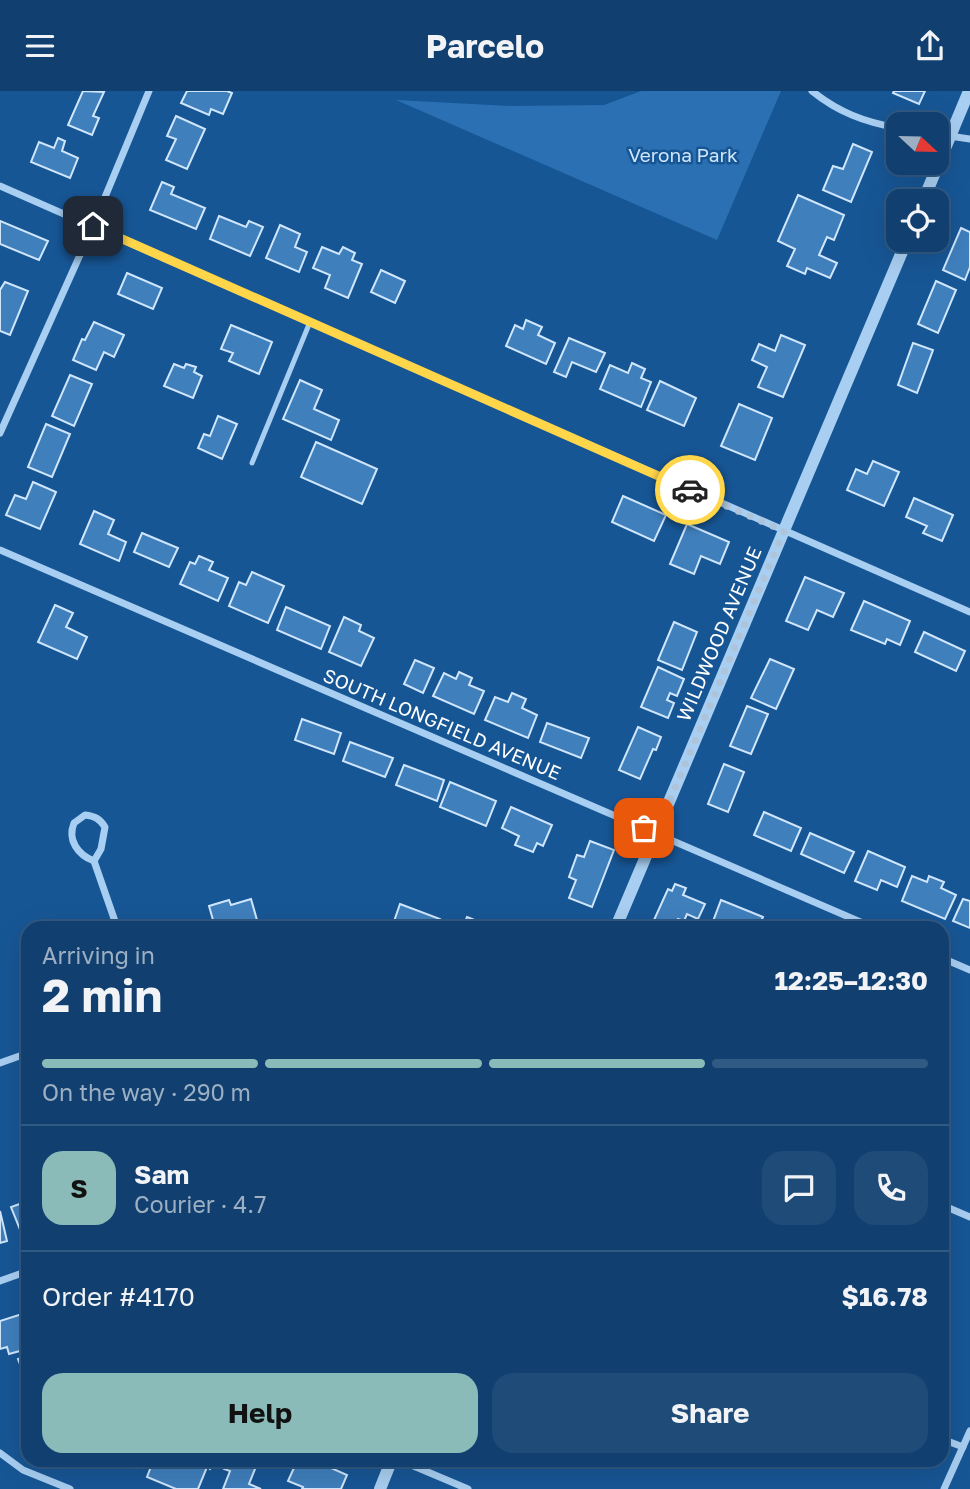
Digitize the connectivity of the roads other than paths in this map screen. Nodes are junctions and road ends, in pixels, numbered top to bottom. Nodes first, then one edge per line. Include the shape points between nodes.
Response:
1 (149, 91) edge
2 (812, 91) edge
3 (969, 91) edge
4 (886, 126) edge
5 (950, 136) junction
6 (970, 139) edge
7 (0, 186) edge
8 (928, 189) edge
9 (93, 226) junction
10 (901, 252) edge
11 (310, 322) junction
12 (0, 433) edge
13 (252, 463) dead end
14 (784, 531) junction
15 (0, 550) edge
16 (970, 612) edge
17 (656, 833) junction
18 (94, 861) junction
19 (115, 921) edge
20 (619, 921) edge
21 (858, 921) edge
22 (949, 961) edge
23 (970, 970) edge
24 (21, 1055) edge
25 (0, 1063) edge
26 (949, 1208) edge
27 (970, 1217) edge
28 (21, 1274) edge
29 (0, 1281) edge
30 (970, 1431) edge
31 (949, 1442) edge
32 (963, 1447) junction
33 (0, 1453) edge
34 (389, 1467) edge
35 (416, 1467) edge
36 (70, 1489) edge
37 (380, 1489) edge
38 (468, 1489) edge
39 (944, 1489) edge

1 - 9 street
2 - 4 street via 850,115
3 - 5 street
5 - 6 street
5 - 8 street
7 - 9 street
9 - 11 street
9 - 12 street
10 - 14 street, WILDWOOD AVENUE
11 - 13 lane
11 - 14 street
14 - 16 street
14 - 17 street, WILDWOOD AVENUE
15 - 17 street, SOUTH LONGFIELD AVENUE
17 - 20 street, WILDWOOD AVENUE
17 - 21 street, SOUTH LONGFIELD AVENUE
18 - 18 street via 105,827 101,820 85,815 74,823 72,837 78,851
18 - 19 street
22 - 23 street
24 - 25 street
26 - 27 street
28 - 29 street
30 - 32 street
31 - 32 street
32 - 39 street
33 - 36 street via 23,1470
34 - 37 street
35 - 38 street

